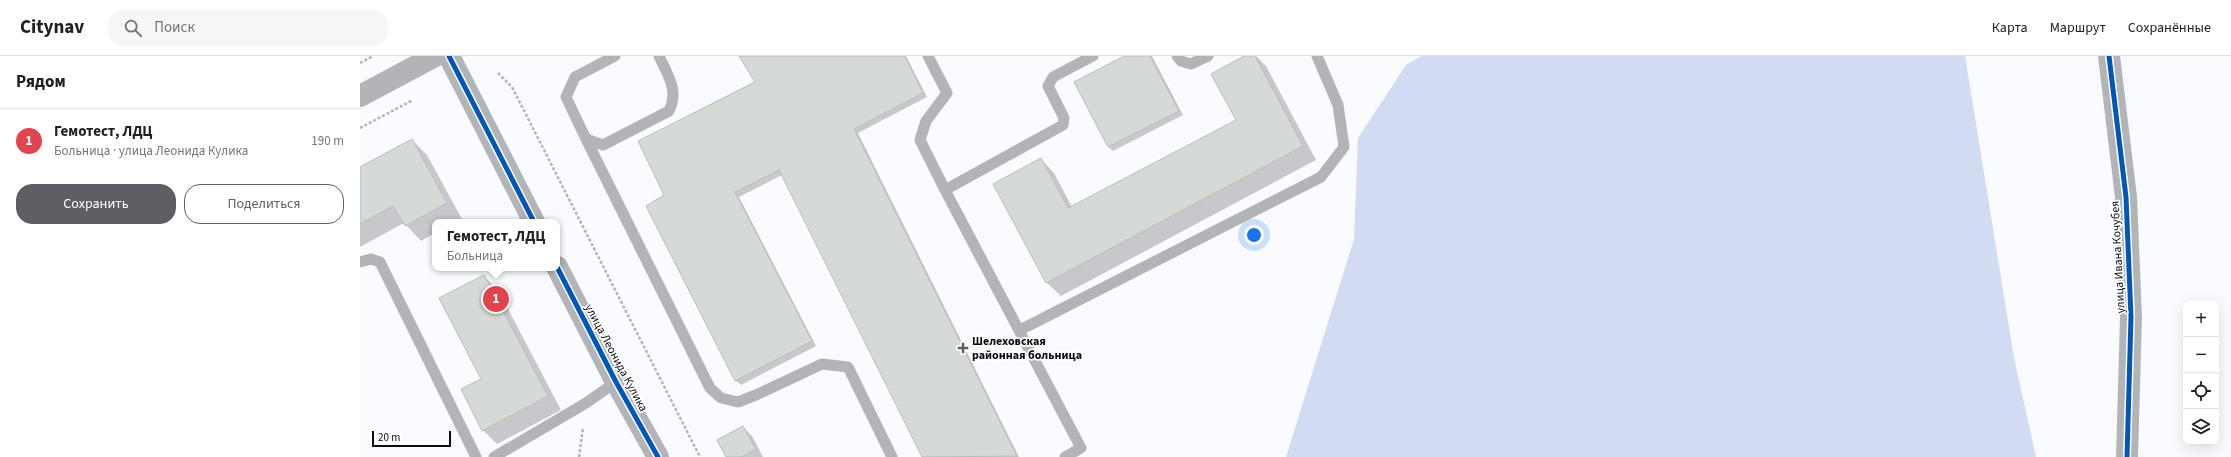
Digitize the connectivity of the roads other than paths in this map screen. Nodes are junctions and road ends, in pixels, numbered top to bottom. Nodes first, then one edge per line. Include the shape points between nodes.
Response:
1 (435, 56) edge
2 (449, 56) edge
3 (615, 56) edge
4 (659, 56) edge
5 (928, 56) edge
6 (1093, 56) edge
7 (1177, 56) edge
8 (1208, 56) edge
9 (1317, 56) edge
10 (2109, 56) edge
11 (360, 96) edge
12 (586, 140) junction
13 (945, 190) junction
14 (532, 219) edge
15 (360, 262) edge
16 (559, 271) edge
17 (1020, 330) junction
18 (616, 382) junction
19 (476, 457) edge
20 (494, 457) edge
21 (658, 457) edge
22 (892, 457) edge
23 (1065, 457) edge
24 (2128, 457) edge

1 - 11 street
2 - 14 street
3 - 12 lane via 575,77 566,97
4 - 12 lane via 673,88 674,101 670,111 603,145
5 - 13 lane via 948,93 926,121 920,140
6 - 13 lane via 1053,77 1049,82 1048,86 1064,118 1063,125
7 - 8 lane via 1181,61 1191,64
9 - 17 lane via 1338,105 1344,147 1321,177
10 - 24 street, улица Ивана Кочубея via 2126,197 2131,317
12 - 22 lane via 710,388 721,398 738,402 822,364 848,368
13 - 17 lane
15 - 19 lane via 371,258 380,262
16 - 18 street, улица Леонида Кулика
17 - 23 lane via 1081,448
18 - 20 lane via 586,403
18 - 21 street, улица Леонида Кулика

